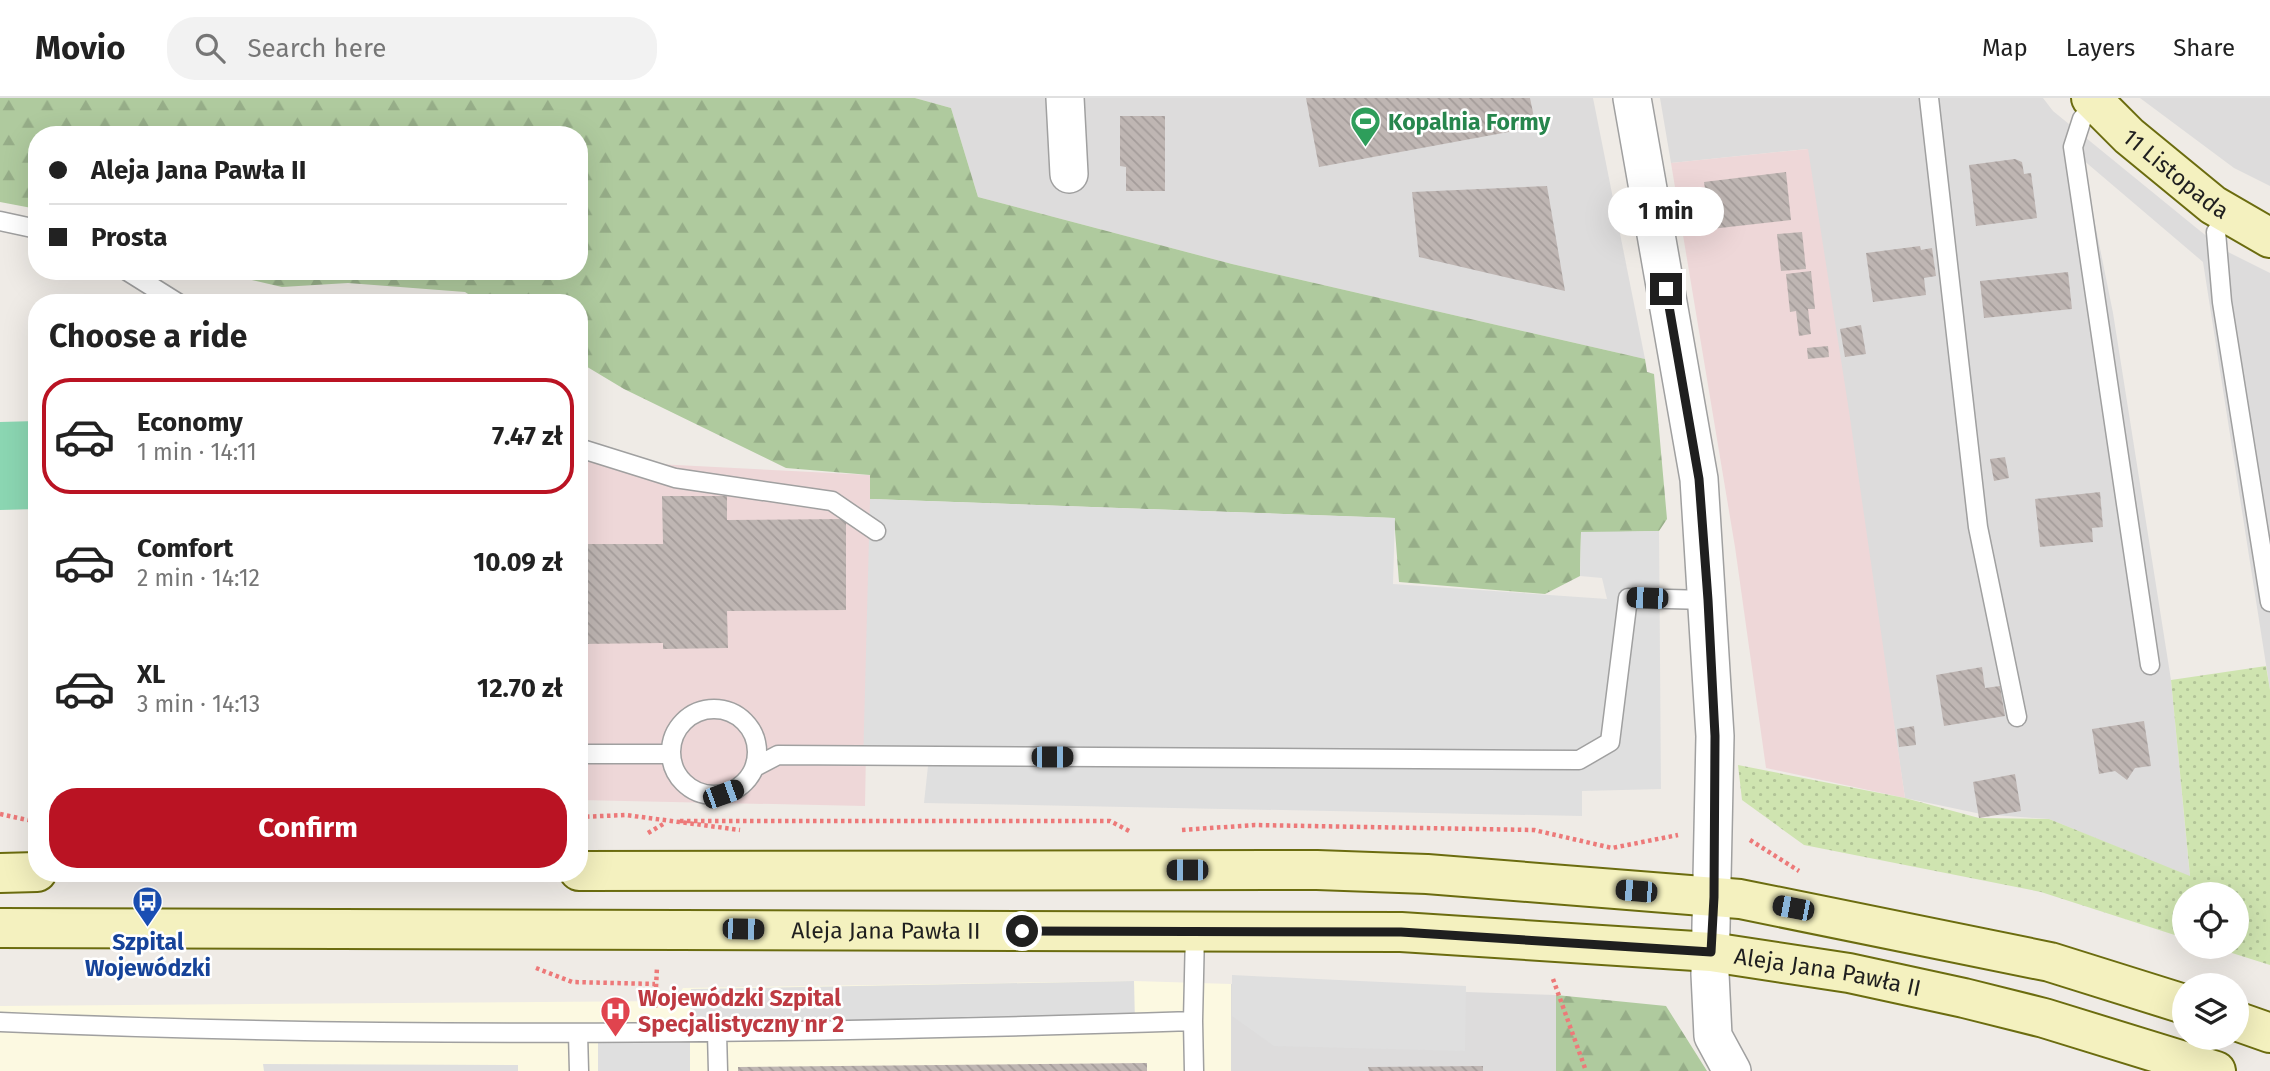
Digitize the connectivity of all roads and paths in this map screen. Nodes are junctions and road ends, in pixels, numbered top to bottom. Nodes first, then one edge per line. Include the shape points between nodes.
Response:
1 (1065, 98) edge
2 (1632, 98) edge
3 (1929, 98) edge
4 (2093, 100) edge
5 (1069, 174) dead end
6 (2229, 214) junction
7 (0, 221) edge
8 (28, 227) edge
9 (2270, 238) edge
10 (141, 280) edge
11 (164, 294) edge
12 (588, 451) edge
13 (876, 531) dead end
14 (1708, 600) junction
15 (2270, 602) edge
16 (2151, 665) dead end
17 (2017, 717) dead end
18 (588, 754) edge
19 (671, 754) junction
20 (755, 767) junction
21 (0, 814) edge
22 (588, 817) edge
23 (28, 819) edge
24 (666, 822) junction
25 (1175, 831) dead end
26 (1135, 834) dead end
27 (1684, 834) dead end
28 (640, 838) dead end
29 (588, 871) edge
30 (28, 872) edge
31 (0, 873) edge
32 (1714, 897) junction
33 (0, 928) edge
34 (1195, 932) junction
35 (1711, 952) junction
36 (658, 959) dead end
37 (1550, 971) dead end
38 (2172, 999) edge
39 (1192, 1021) junction
40 (0, 1022) edge
41 (2249, 1026) edge
42 (579, 1033) junction
43 (717, 1033) junction
44 (2270, 1033) edge
45 (655, 1034) junction
46 (579, 1071) edge
47 (718, 1071) edge
48 (1194, 1071) edge
49 (1587, 1071) edge
50 (1732, 1071) edge
51 (2216, 1071) edge

1 - 5 street
2 - 14 street via 1699,479
3 - 17 lane via 1978,527
4 - 6 street, 11 Listopada via 2129,136
4 - 16 lane via 2073,147
6 - 9 street, 11 Listopada
6 - 15 lane via 2216,232 2222,302
7 - 8 lane
10 - 11 lane
12 - 13 lane via 674,478 832,500
14 - 20 lane via 1628,598 1610,742 1579,760 778,755
14 - 32 street via 1715,736
18 - 19 lane
19 - 20 lane via 683,781 708,795 737,789
19 - 20 lane via 678,728 688,718 713,709 740,717 750,727 756,739
21 - 23 path
22 - 24 path via 626,815
24 - 26 path via 1110,821
24 - 28 path
25 - 27 path via 1255,825 1534,830 1612,848
29 - 32 street via 1317,870
30 - 31 street
32 - 35 street
32 - 38 street via 1846,918 2050,962
33 - 34 street, Aleja Jana Pawła II
34 - 35 street, Aleja Jana Pawła II via 1401,932
34 - 39 lane
35 - 50 street via 1713,1036
35 - 51 street, Aleja Jana Pawła II via 1849,973 1964,998
36 - 45 path
37 - 49 path
39 - 43 lane
39 - 48 lane
40 - 42 lane
41 - 44 street
42 - 45 lane
42 - 46 lane
43 - 45 lane
43 - 47 lane

